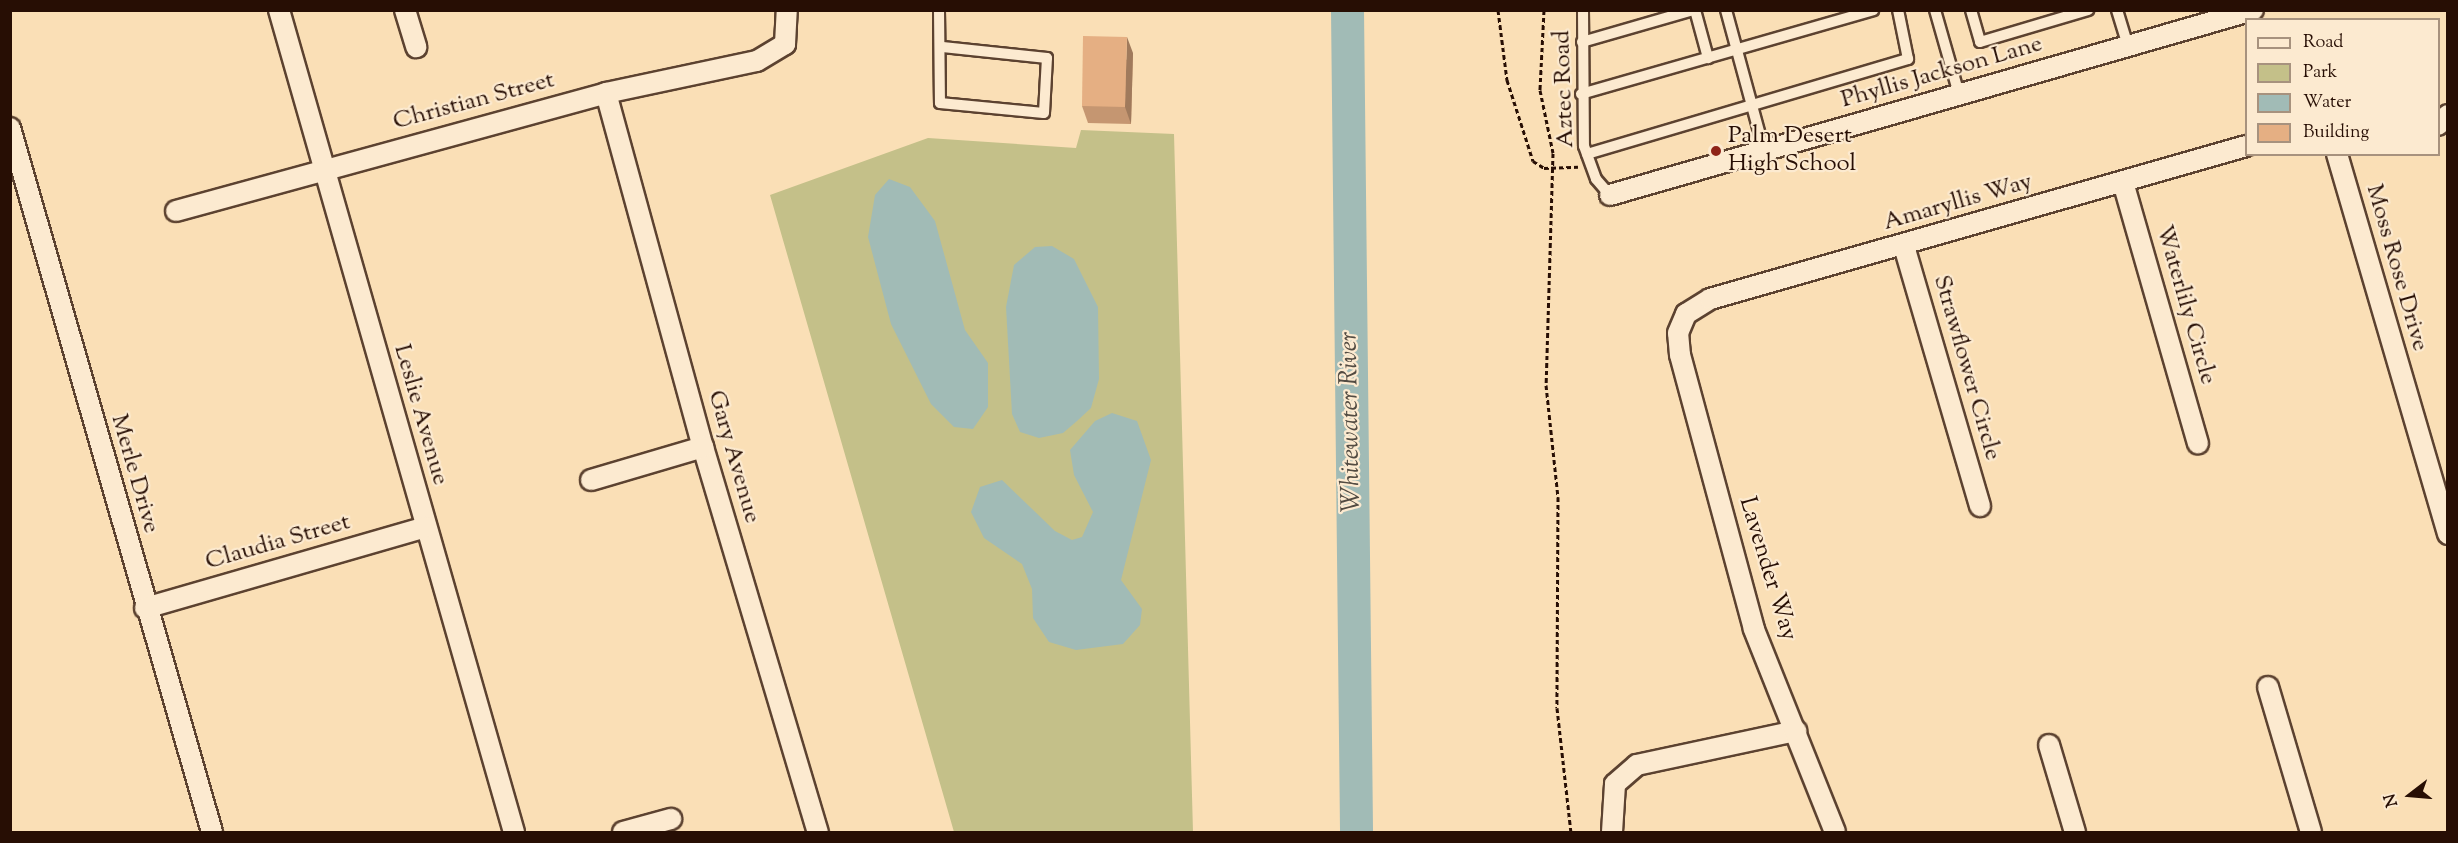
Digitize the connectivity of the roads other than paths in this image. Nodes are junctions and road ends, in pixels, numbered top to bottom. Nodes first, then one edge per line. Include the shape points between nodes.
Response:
1 (279, 10) edge
2 (405, 10) edge
3 (787, 10) edge
4 (939, 10) edge
5 (1583, 10) edge
6 (1694, 10) edge
7 (1726, 10) edge
8 (1873, 10) edge
9 (1898, 10) edge
10 (1935, 10) edge
11 (1971, 10) edge
12 (2088, 10) edge
13 (2117, 10) edge
14 (2253, 10) edge
15 (1582, 42) junction
16 (2128, 46) junction
17 (416, 47) dead end
18 (943, 47) junction
19 (1736, 50) junction
20 (1708, 58) junction
21 (606, 93) junction
22 (1581, 94) junction
23 (1959, 94) junction
24 (1752, 105) junction
25 (10, 128) edge
26 (2245, 147) edge
27 (1764, 150) junction
28 (1587, 154) junction
29 (2340, 156) edge
30 (324, 169) junction
31 (2123, 182) junction
32 (1610, 195) joint
33 (176, 212) dead end
34 (1904, 246) junction
35 (1686, 314) joint
36 (2198, 443) dead end
37 (703, 447) junction
38 (591, 480) dead end
39 (1980, 506) dead end
40 (425, 527) junction
41 (2448, 534) edge
42 (145, 608) junction
43 (2268, 687) dead end
44 (1796, 731) junction
45 (2049, 745) dead end
46 (671, 819) dead end
47 (213, 832) edge
48 (514, 832) edge
49 (623, 832) edge
50 (818, 832) edge
51 (1612, 832) edge
52 (1835, 832) edge
53 (2075, 832) edge
54 (2311, 832) edge

1 - 30 street, Leslie Avenue
2 - 17 street
3 - 21 street, Christian Street via 785,44 757,61
4 - 18 lane
5 - 15 lane, Aztec Road
6 - 15 lane
6 - 20 lane
7 - 19 lane
8 - 19 lane
9 - 24 lane via 1908,59
10 - 23 lane
11 - 12 lane via 1980,42
13 - 16 lane
14 - 16 street, Phyllis Jackson Lane
15 - 22 lane, Aztec Road
16 - 23 street, Phyllis Jackson Lane
18 - 18 lane via 940,103 1044,113 1047,58
19 - 20 lane
19 - 24 lane
20 - 22 lane
21 - 30 street, Christian Street
21 - 37 street, Gary Avenue
22 - 28 lane, Aztec Road
23 - 27 street, Phyllis Jackson Lane
24 - 27 lane
24 - 28 lane
25 - 42 street, Merle Drive
26 - 31 street, Amaryllis Way
27 - 32 street, Phyllis Jackson Lane
28 - 32 lane, Aztec Road
29 - 41 street, Moss Rose Drive
30 - 33 street, Christian Street
30 - 40 street, Leslie Avenue
31 - 34 street, Amaryllis Way
31 - 36 street, Waterlily Circle
34 - 35 street, Amaryllis Way via 1710,299
34 - 39 street, Strawflower Circle
35 - 44 street, Lavender Way via 1678,333 1680,355 1754,629
37 - 38 street
37 - 50 street, Gary Avenue
40 - 42 street, Claudia Street
40 - 48 street, Leslie Avenue
42 - 47 street, Merle Drive
43 - 54 street
44 - 51 street via 1637,765 1616,784
44 - 52 street, Lavender Way
45 - 53 street
46 - 49 street

